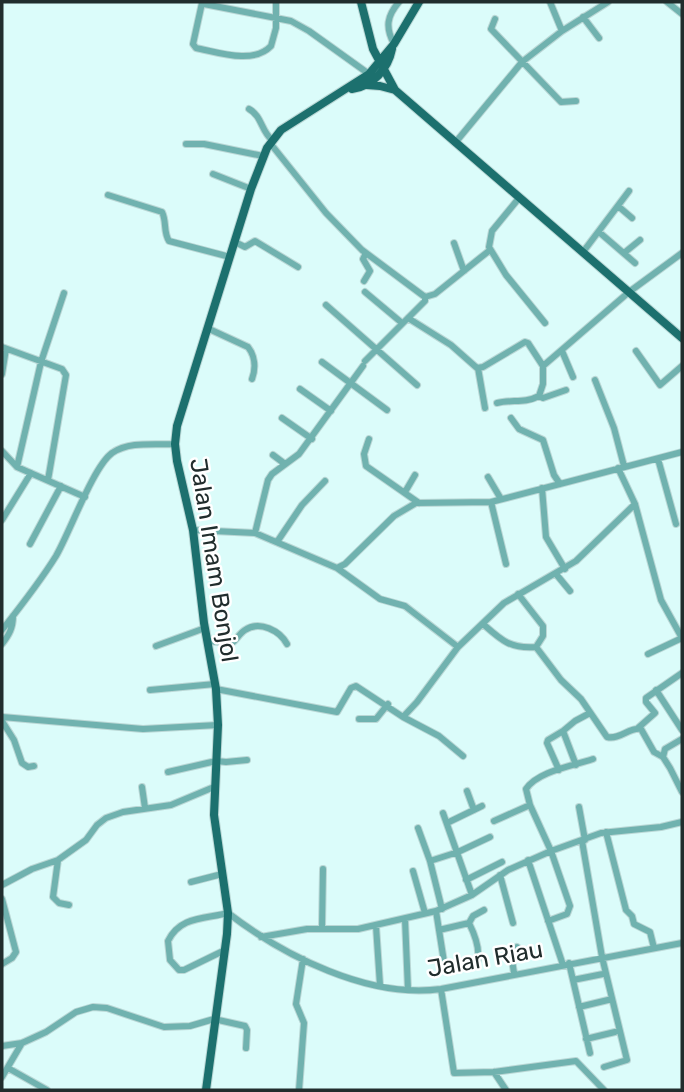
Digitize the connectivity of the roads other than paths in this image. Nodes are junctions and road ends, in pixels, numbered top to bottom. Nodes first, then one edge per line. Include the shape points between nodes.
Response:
1 (202, 2) edge
2 (276, 2) edge
3 (361, 2) edge
4 (399, 2) edge
5 (419, 2) edge
6 (550, 2) edge
7 (608, 2) edge
8 (667, 2) edge
9 (682, 15) edge
10 (274, 17) junction
11 (583, 18) junction
12 (495, 19) dead end
13 (562, 31) junction
14 (598, 38) dead end
15 (393, 45) junction
16 (378, 61) junction
17 (522, 62) junction
18 (383, 71) junction
19 (369, 74) junction
20 (365, 85) junction
21 (346, 90) junction
22 (395, 90) junction
23 (576, 102) dead end
24 (249, 110) dead end
25 (271, 141) junction
26 (186, 144) dead end
27 (455, 144) junction
28 (263, 156) junction
29 (213, 174) dead end
30 (251, 189) junction
31 (629, 191) dead end
32 (108, 195) dead end
33 (519, 198) junction
34 (618, 206) junction
35 (632, 218) dead end
36 (599, 232) junction
37 (640, 240) dead end
38 (235, 242) junction
39 (454, 243) dead end
40 (490, 250) junction
41 (583, 252) junction
42 (366, 253) junction
43 (624, 253) junction
44 (682, 253) edge
45 (230, 257) junction
46 (635, 262) dead end
47 (298, 267) dead end
48 (464, 271) junction
49 (364, 281) dead end
50 (365, 292) dead end
51 (629, 292) junction
52 (64, 293) dead end
53 (425, 297) junction
54 (326, 305) dead end
55 (405, 320) junction
56 (545, 323) dead end
57 (207, 328) junction
58 (682, 338) edge
59 (4, 348) edge
60 (377, 348) junction
61 (562, 351) junction
62 (636, 351) dead end
63 (41, 362) junction
64 (322, 362) dead end
65 (543, 366) junction
66 (682, 366) edge
67 (478, 368) junction
68 (2, 374) edge
69 (573, 377) dead end
70 (252, 379) dead end
71 (595, 380) dead end
72 (351, 384) junction
73 (417, 385) dead end
74 (300, 389) dead end
75 (566, 390) dead end
76 (539, 396) junction
77 (496, 403) dead end
78 (485, 408) dead end
79 (387, 410) dead end
80 (331, 411) junction
81 (282, 418) dead end
82 (511, 418) dead end
83 (312, 439) junction
84 (369, 439) dead end
85 (175, 444) junction
86 (682, 452) edge
87 (3, 455) edge
88 (273, 455) dead end
89 (658, 458) junction
90 (285, 464) junction
91 (18, 467) junction
92 (621, 467) junction
93 (31, 473) junction
94 (415, 475) dead end
95 (488, 477) dead end
96 (48, 480) junction
97 (325, 481) dead end
98 (560, 484) junction
99 (61, 486) junction
100 (542, 488) junction
101 (405, 492) junction
102 (85, 497) junction
103 (501, 499) junction
104 (491, 502) junction
105 (419, 503) junction
106 (635, 504) junction
107 (2, 520) edge
108 (677, 524) dead end
109 (193, 530) junction
110 (255, 533) junction
111 (277, 542) junction
112 (30, 544) dead end
113 (506, 564) dead end
114 (337, 568) junction
115 (565, 569) junction
116 (556, 574) junction
117 (570, 591) dead end
118 (518, 594) junction
119 (13, 616) junction
120 (482, 624) junction
121 (205, 628) junction
122 (2, 630) edge
123 (682, 638) edge
124 (207, 641) junction
125 (2, 644) edge
126 (286, 645) dead end
127 (156, 646) dead end
128 (458, 647) junction
129 (536, 647) junction
130 (648, 654) dead end
131 (682, 673) edge
132 (215, 686) junction
133 (150, 690) dead end
134 (656, 690) junction
135 (387, 704) junction
136 (590, 713) junction
137 (403, 717) junction
138 (2, 719) edge
139 (359, 719) dead end
140 (218, 725) junction
141 (638, 728) junction
142 (682, 730) edge
143 (563, 731) junction
144 (682, 738) edge
145 (463, 756) dead end
146 (663, 757) junction
147 (593, 759) dead end
148 (247, 760) dead end
149 (216, 761) junction
150 (576, 765) junction
151 (34, 766) dead end
152 (559, 770) junction
153 (168, 772) dead end
154 (142, 787) dead end
155 (214, 787) junction
156 (467, 791) dead end
157 (682, 792) edge
158 (530, 805) junction
159 (482, 806) dead end
160 (579, 807) dead end
161 (145, 808) junction
162 (474, 810) junction
163 (443, 813) dead end
164 (494, 821) dead end
165 (447, 822) junction
166 (682, 822) edge
167 (418, 828) dead end
168 (606, 832) junction
169 (491, 837) dead end
170 (584, 841) junction
171 (551, 851) junction
172 (458, 852) junction
173 (58, 860) junction
174 (528, 860) junction
175 (430, 861) junction
176 (502, 862) dead end
177 (323, 869) dead end
178 (412, 872) dead end
179 (222, 874) junction
180 (500, 875) junction
181 (466, 880) junction
182 (191, 882) dead end
183 (2, 885) edge
184 (472, 895) junction
185 (2, 899) edge
186 (69, 905) dead end
187 (439, 910) junction
188 (484, 910) dead end
189 (228, 913) junction
190 (425, 913) junction
191 (405, 919) junction
192 (548, 921) junction
193 (469, 923) junction
194 (513, 923) dead end
195 (376, 926) junction
196 (322, 929) junction
197 (439, 930) junction
198 (261, 937) junction
199 (682, 943) edge
200 (517, 947) dead end
201 (654, 948) junction
202 (225, 950) junction
203 (602, 957) junction
204 (303, 959) junction
205 (2, 964) edge
206 (566, 964) junction
207 (467, 966) junction
208 (454, 968) junction
209 (514, 974) junction
210 (603, 974) dead end
211 (573, 980) junction
212 (471, 983) junction
213 (380, 985) junction
214 (460, 985) junction
215 (441, 989) junction
216 (408, 990) junction
217 (608, 1000) dead end
218 (579, 1007) junction
219 (214, 1019) junction
220 (615, 1032) dead end
221 (586, 1039) junction
222 (22, 1043) junction
223 (2, 1046) edge
224 (246, 1048) dead end
225 (590, 1053) dead end
226 (604, 1067) dead end
227 (8, 1068) junction
228 (494, 1072) junction
229 (2, 1077) edge
230 (47, 1090) edge
231 (206, 1090) edge
232 (299, 1090) edge
233 (506, 1090) edge
234 (604, 1090) edge

1 - 10 street
1 - 10 street via 196,48 230,55 267,50 275,31
2 - 10 street
3 - 16 main road
4 - 15 street via 387,22
5 - 15 main road
6 - 13 street
7 - 11 street
8 - 9 street
10 - 19 street via 300,25
11 - 13 street
11 - 14 street
12 - 17 street via 491,29
13 - 17 street
15 - 16 main road, Jalan Imam Bonjol
15 - 18 main road
16 - 18 main road
16 - 19 main road, Jalan Imam Bonjol
17 - 23 street via 561,102
17 - 27 street
18 - 20 main road, Jalan Imam Bonjol
18 - 22 main road
19 - 21 main road, Jalan Imam Bonjol
20 - 21 main road, Jalan Imam Bonjol
20 - 22 main road
21 - 25 main road, Jalan Imam Bonjol
22 - 27 main road
24 - 25 street via 257,115
25 - 28 main road, Jalan Imam Bonjol
25 - 42 street via 326,213
26 - 28 street
27 - 33 main road
28 - 30 main road, Jalan Imam Bonjol
29 - 30 street
30 - 38 main road, Jalan Imam Bonjol
31 - 34 street
32 - 45 street via 162,212 169,241
33 - 40 street via 490,234
33 - 41 main road
34 - 35 street
34 - 36 street
36 - 41 street
36 - 43 street
37 - 43 street
38 - 45 main road, Jalan Imam Bonjol
38 - 47 street via 245,247 255,241
39 - 48 street
40 - 48 street
40 - 56 street
41 - 51 main road
42 - 49 street via 363,258 370,271
42 - 53 street
43 - 46 street
44 - 51 street
45 - 57 main road, Jalan Imam Bonjol
48 - 53 street
50 - 55 street
51 - 58 main road
51 - 61 street
52 - 63 street
53 - 55 street
54 - 60 street
55 - 60 street
55 - 67 street via 451,345
57 - 70 street via 248,347 255,368
57 - 85 main road, Jalan Imam Bonjol via 182,404
59 - 63 street
59 - 68 street
60 - 72 street
60 - 73 street
61 - 65 street
61 - 69 street
62 - 66 street via 660,385
63 - 91 street
63 - 96 street via 62,369 65,375
64 - 72 street
65 - 67 street via 525,342
65 - 76 street
67 - 78 street
71 - 92 street via 614,428
72 - 79 street
72 - 80 street
74 - 80 street
75 - 76 street
76 - 77 street
80 - 83 street
81 - 83 street
82 - 98 street via 519,429 543,440
83 - 90 street
84 - 101 street via 365,464
85 - 102 street via 119,449 102,463
85 - 109 main road, Jalan Imam Bonjol
86 - 89 street
87 - 91 street
88 - 90 street
89 - 92 street
89 - 108 street
90 - 110 street via 268,480
91 - 93 street
92 - 98 street
92 - 106 street
93 - 96 street
93 - 107 street
94 - 101 street
95 - 103 street
96 - 99 street
97 - 111 street
98 - 100 street
99 - 102 street
99 - 112 street
100 - 103 street
100 - 115 street via 546,537
101 - 105 street
102 - 119 street via 55,558
103 - 104 street
104 - 105 street
104 - 113 street
105 - 114 street via 400,511
106 - 115 street
106 - 123 street via 662,600
109 - 110 street
109 - 121 main road, Jalan Imam Bonjol
110 - 111 street
111 - 114 street
114 - 128 street via 380,599 405,606
115 - 116 street
116 - 117 street
116 - 118 street
118 - 120 street
118 - 129 street via 543,626
119 - 122 street
119 - 125 street
120 - 128 street
120 - 129 street via 518,648
121 - 124 main road, Jalan Imam Bonjol
121 - 127 street
123 - 130 street
124 - 126 street via 232,643 247,629 258,627 277,631
124 - 132 main road, Jalan Imam Bonjol
128 - 137 street
129 - 136 street
131 - 134 street
132 - 133 street
132 - 135 street via 337,712 356,686
132 - 140 main road, Jalan Imam Bonjol
134 - 141 street via 645,699 654,713
134 - 142 street
135 - 137 street
135 - 139 street via 375,720
136 - 141 street via 609,738
136 - 143 street
137 - 145 street via 439,736
138 - 140 street via 143,729
138 - 151 street via 22,763
140 - 149 main road, Jalan Imam Bonjol
141 - 146 street via 654,752
143 - 150 street
143 - 152 street via 547,744
144 - 146 street via 665,749
146 - 157 street
147 - 150 street
148 - 149 street
149 - 153 street
149 - 155 main road, Jalan Imam Bonjol
150 - 152 street
152 - 158 street via 527,787
154 - 161 street
155 - 161 street via 171,804
155 - 179 main road, Jalan Imam Bonjol
156 - 162 street
158 - 164 street
158 - 171 street
159 - 162 street
160 - 170 street
161 - 173 street via 100,821 86,840
162 - 165 street
163 - 165 street
165 - 172 street
166 - 168 street
167 - 175 street
168 - 170 street
168 - 201 street via 627,912 634,924 650,932
169 - 172 street
170 - 171 street
170 - 203 street
171 - 174 street
171 - 192 street via 570,909
172 - 175 street
172 - 181 street
173 - 183 street
173 - 186 street via 53,897
174 - 180 street
174 - 192 street
175 - 187 street
176 - 181 street
177 - 196 street
178 - 190 street
179 - 182 street
179 - 189 main road, Jalan Imam Bonjol
180 - 184 street
180 - 194 street
181 - 184 street
184 - 187 street
185 - 205 street via 16,952
187 - 190 street
187 - 197 street
188 - 193 street
189 - 198 street, Jalan Riau
189 - 202 main road, Jalan Imam Bonjol
189 - 202 street via 190,920 171,934 167,945 170,960 181,970
190 - 191 street
191 - 195 street
191 - 216 street
192 - 206 street
193 - 197 street
193 - 207 street via 479,957
195 - 196 street
195 - 213 street
196 - 198 street
197 - 208 street via 444,966
198 - 204 street, Jalan Riau
199 - 201 street, Jalan Riau
200 - 209 street via 512,960
201 - 203 street, Jalan Riau
202 - 219 main road, Jalan Imam Bonjol
203 - 206 street, Jalan Riau
203 - 226 street via 627,1060
204 - 213 street, Jalan Riau via 344,977
204 - 232 street via 296,1001 304,1023
206 - 209 street, Jalan Riau
206 - 211 street
207 - 208 street
207 - 212 street
208 - 214 street
209 - 212 street, Jalan Riau
210 - 211 street
211 - 218 street
212 - 214 street, Jalan Riau
213 - 216 street, Jalan Riau
214 - 215 street, Jalan Riau
215 - 216 street, Jalan Riau
215 - 228 street via 454,1073
217 - 218 street
218 - 221 street
219 - 222 street via 164,1027 93,1007
219 - 224 street via 246,1027
219 - 231 main road, Jalan Imam Bonjol
220 - 221 street
221 - 225 street
222 - 223 street
222 - 227 street
227 - 229 street
227 - 230 street
228 - 233 street
228 - 234 street via 576,1061

